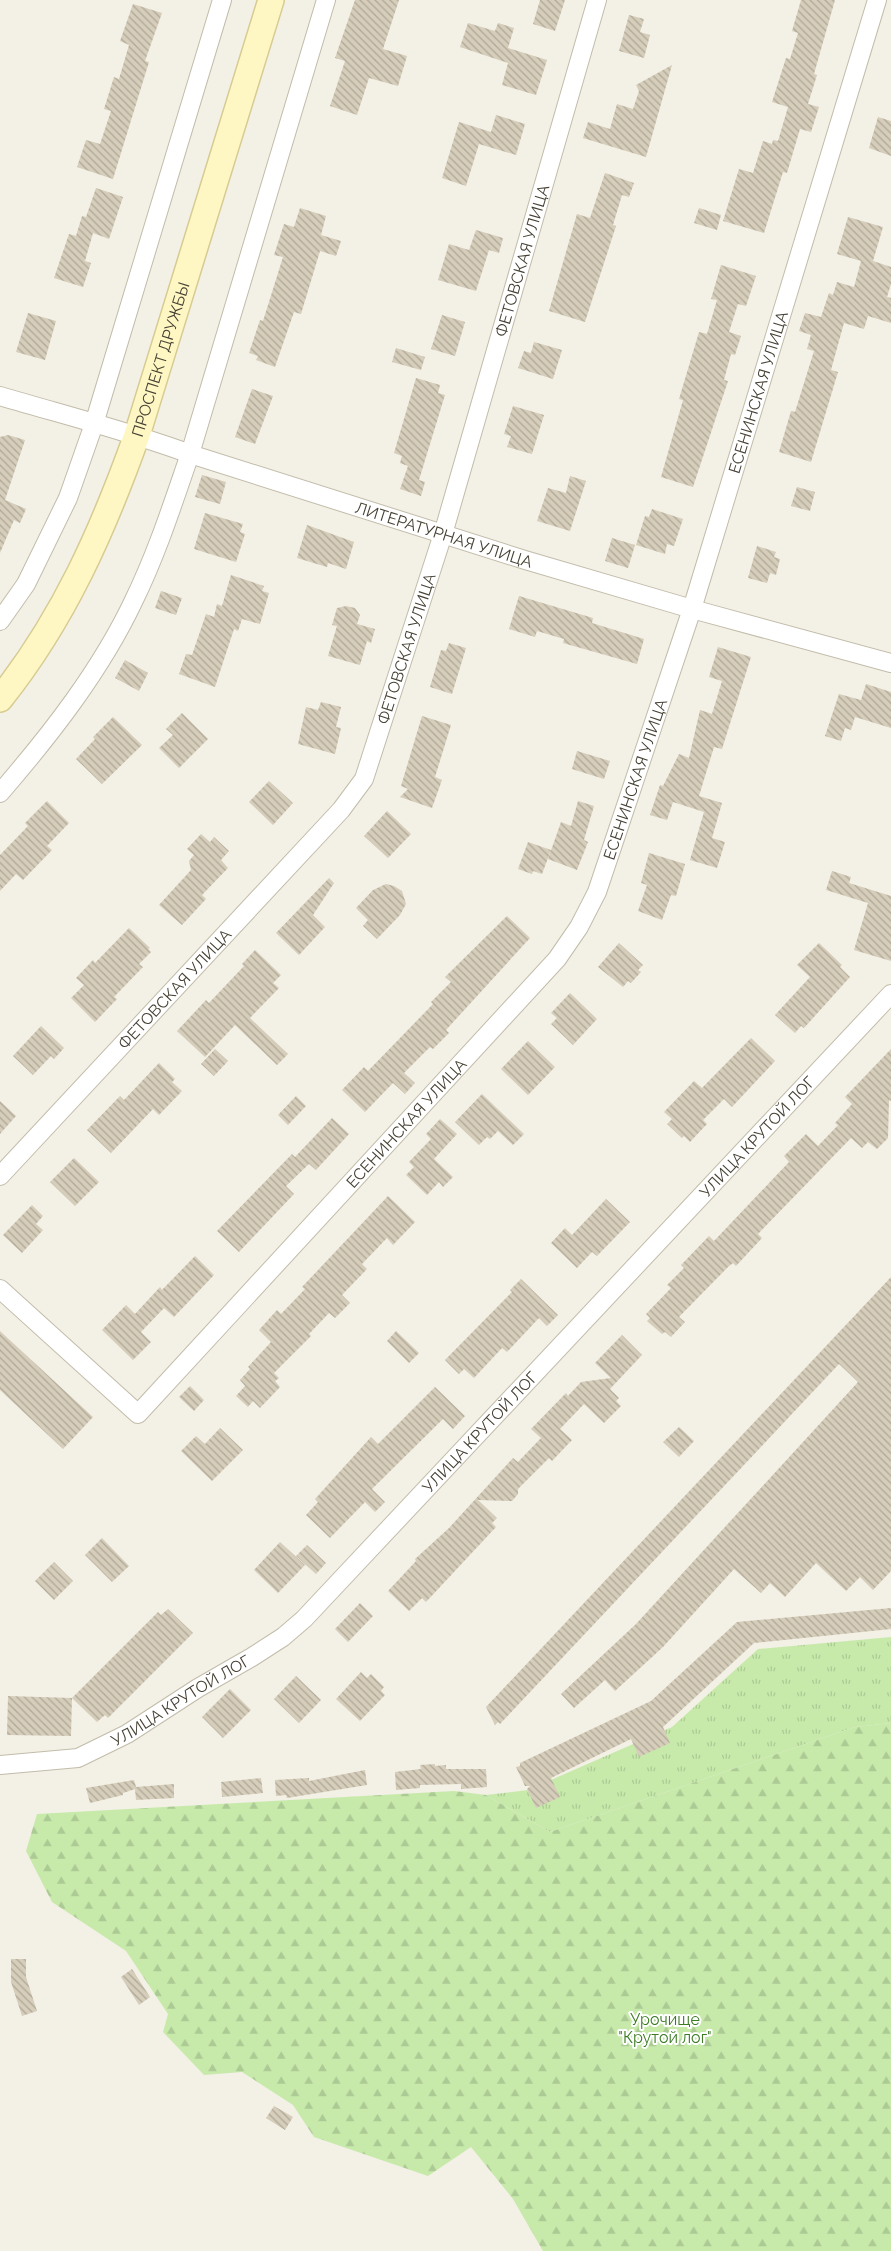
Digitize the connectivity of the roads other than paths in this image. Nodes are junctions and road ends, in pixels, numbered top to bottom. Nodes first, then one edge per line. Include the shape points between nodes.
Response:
1 (222, 0) edge
2 (272, 0) edge
3 (326, 0) edge
4 (597, 0) edge
5 (877, 0) edge
6 (0, 396) edge
7 (94, 424) junction
8 (137, 434) junction
9 (190, 454) junction
10 (443, 534) junction
11 (692, 609) junction
12 (0, 621) edge
13 (891, 663) edge
14 (0, 699) edge
15 (0, 793) edge
16 (891, 994) edge
17 (0, 1176) edge
18 (0, 1289) edge
19 (0, 1765) edge

1 - 7 street
2 - 8 main road, ПРОСПЕКТ ДРУЖБЫ
3 - 9 street
4 - 10 street, ФЕТОВСКАЯ УЛИЦА
5 - 11 street, ЕСЕНИНСКАЯ УЛИЦА
6 - 7 street, ЛИТЕРАТУРНАЯ УЛИЦА
7 - 8 street, ЛИТЕРАТУРНАЯ УЛИЦА
7 - 12 street via 68,498 45,549
8 - 9 street, ЛИТЕРАТУРНАЯ УЛИЦА
8 - 14 main road, ПРОСПЕКТ ДРУЖБЫ via 110,508 59,614
9 - 10 street, ЛИТЕРАТУРНАЯ УЛИЦА
9 - 15 street via 134,600 97,667 58,722
10 - 11 street, ЛИТЕРАТУРНАЯ УЛИЦА
10 - 17 street, ФЕТОВСКАЯ УЛИЦА via 364,779 354,794
11 - 13 street, ЛИТЕРАТУРНАЯ УЛИЦА
11 - 18 street, ЕСЕНИНСКАЯ УЛИЦА via 597,892 557,959 138,1414
16 - 19 street, УЛИЦА КРУТОЙ ЛОГ via 283,1638 127,1734 78,1758

